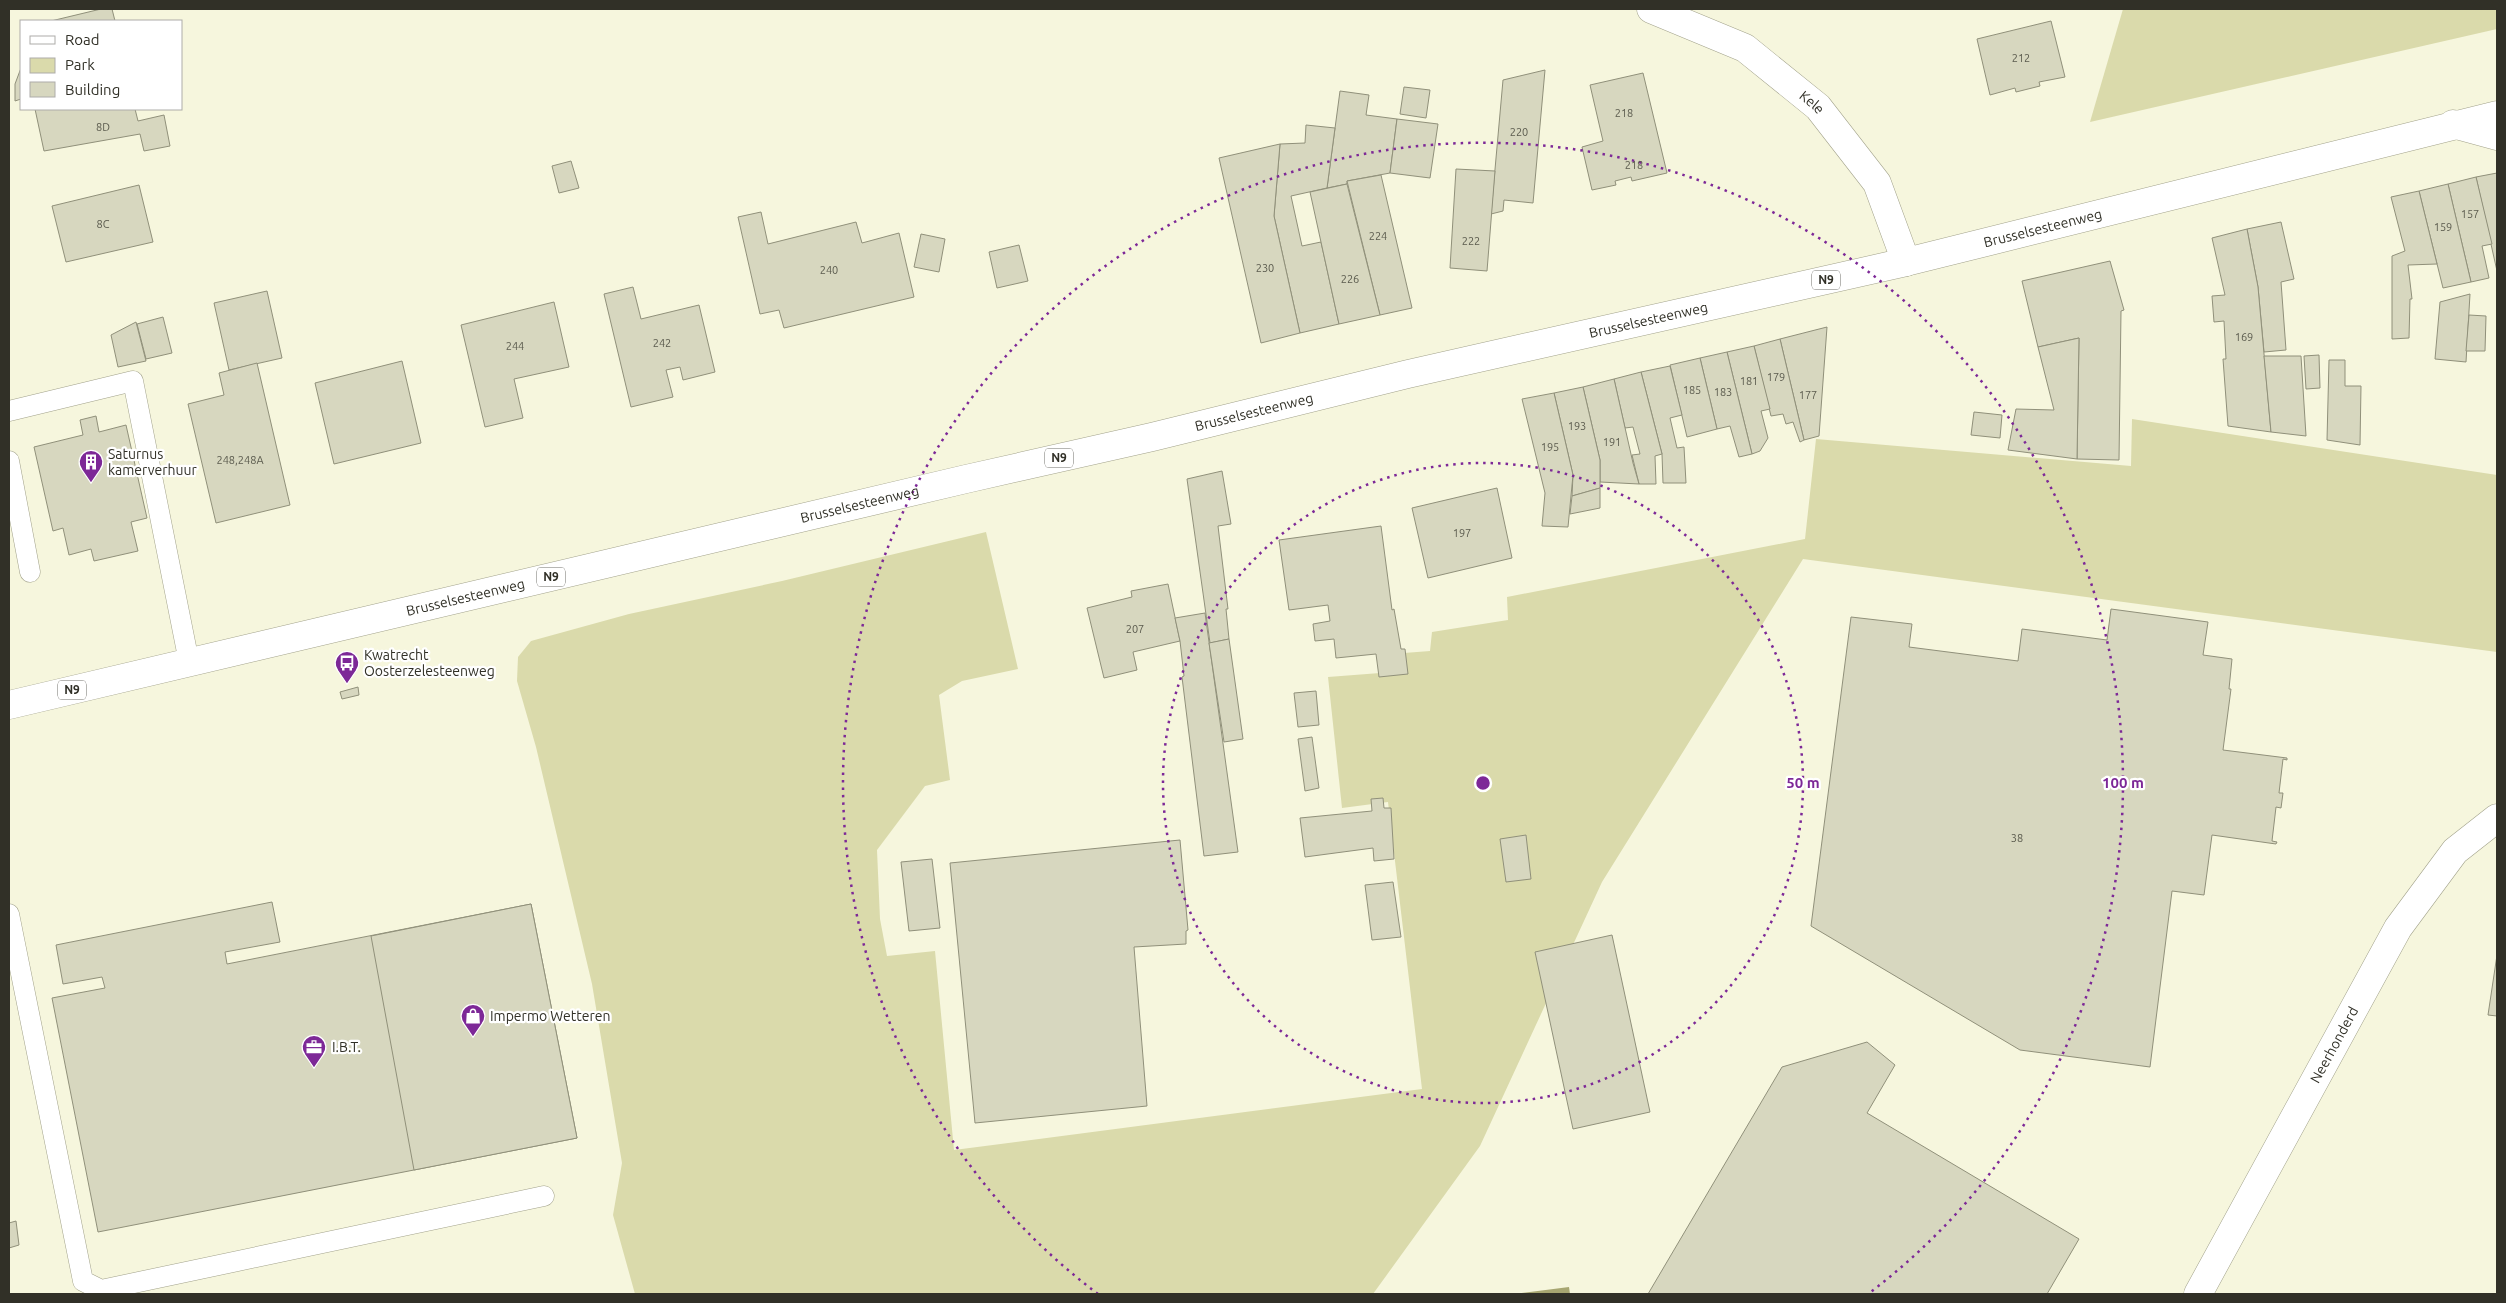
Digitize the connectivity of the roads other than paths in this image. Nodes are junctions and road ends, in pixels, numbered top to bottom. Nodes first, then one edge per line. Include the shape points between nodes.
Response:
1 (1650, 9) edge
2 (2497, 115) edge
3 (2453, 124) junction
4 (2497, 136) edge
5 (1906, 262) junction
6 (9, 411) edge
7 (9, 461) edge
8 (30, 572) dead end
9 (190, 662) junction
10 (11, 702) edge
11 (2497, 818) edge
12 (9, 914) edge
13 (544, 1196) dead end
14 (2198, 1294) edge

1 - 5 main road, Kele via 1745,48 1818,107 1877,182
2 - 3 main road, Brusselsesteenweg / N9
3 - 4 main road
3 - 5 main road, Brusselsesteenweg / N9
5 - 9 main road, Brusselsesteenweg / N9 via 1408,374
6 - 9 lane via 132,381
7 - 8 lane
9 - 10 main road, Brusselsesteenweg / N9
11 - 14 main road, Neerhonderd via 2455,851 2398,928
12 - 13 lane via 83,1281 101,1290

